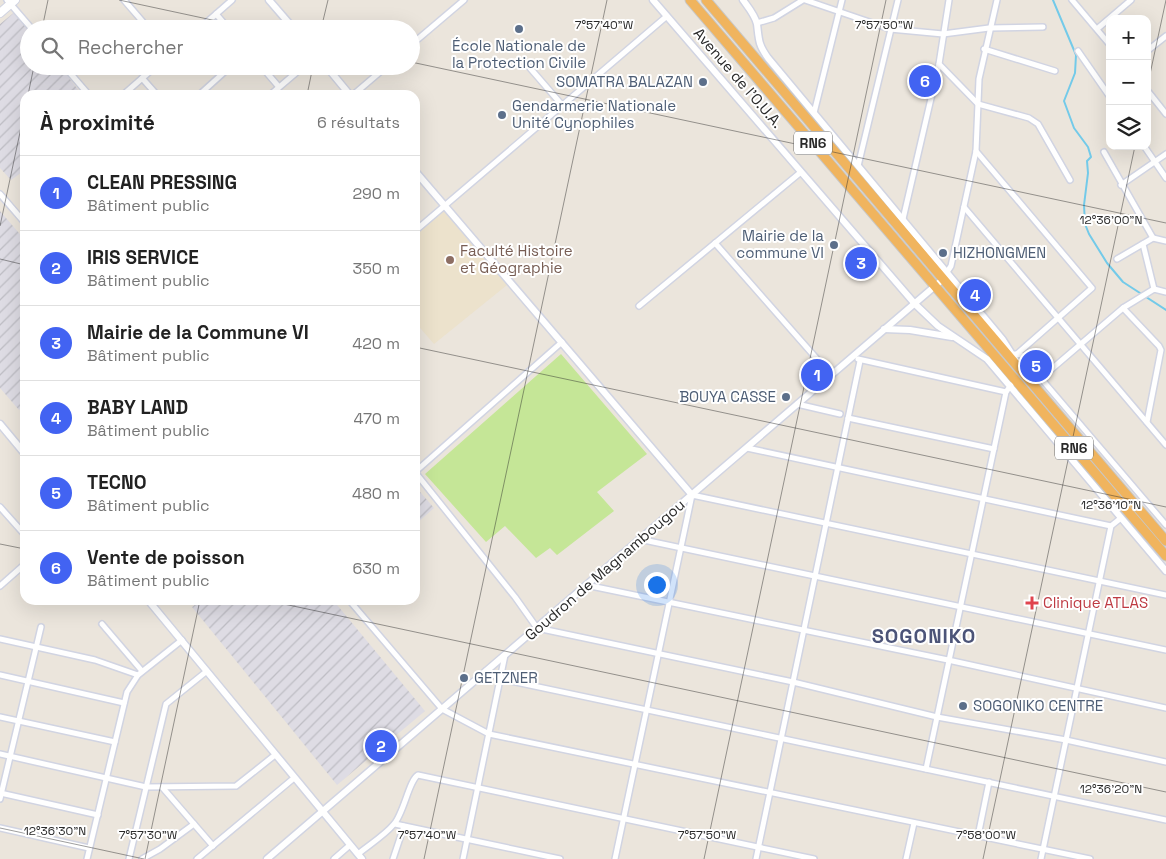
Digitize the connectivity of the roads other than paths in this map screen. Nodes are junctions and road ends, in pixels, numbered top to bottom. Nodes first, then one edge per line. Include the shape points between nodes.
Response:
1 (124, 0) edge
2 (232, 0) edge
3 (269, 0) edge
4 (464, 0) edge
5 (653, 0) edge
6 (690, 0) edge
7 (706, 0) edge
8 (743, 0) edge
9 (801, 0) edge
10 (842, 0) edge
11 (898, 0) edge
12 (949, 0) edge
13 (997, 0) edge
14 (1072, 0) edge
15 (1131, 0) edge
16 (10, 1) edge
17 (840, 11) junction
18 (0, 13) edge
19 (216, 14) junction
20 (667, 16) junction
21 (25, 20) edge
22 (141, 20) edge
23 (209, 20) edge
24 (221, 20) edge
25 (286, 20) edge
26 (757, 23) junction
27 (1043, 27) dead end
28 (989, 28) junction
29 (1096, 29) junction
30 (890, 30) junction
31 (943, 34) junction
32 (1166, 36) edge
33 (420, 37) edge
34 (1106, 40) edge
35 (1151, 48) edge
36 (984, 49) junction
37 (1078, 51) dead end
38 (939, 64) junction
39 (530, 68) dead end
40 (1055, 71) dead end
41 (72, 75) edge
42 (146, 75) edge
43 (221, 75) edge
44 (269, 75) edge
45 (293, 75) edge
46 (334, 75) edge
47 (376, 75) edge
48 (142, 78) junction
49 (279, 87) junction
50 (85, 90) edge
51 (129, 90) edge
52 (152, 90) edge
53 (205, 90) edge
54 (276, 90) edge
55 (348, 90) edge
56 (358, 90) edge
57 (1106, 91) edge
58 (1151, 95) edge
59 (978, 104) junction
60 (562, 105) junction
61 (814, 113) junction
62 (1166, 114) edge
63 (1147, 150) edge
64 (976, 151) junction
65 (1104, 152) dead end
66 (1166, 154) edge
67 (1155, 162) junction
68 (858, 166) junction
69 (802, 172) junction
70 (420, 176) edge
71 (1166, 178) edge
72 (1070, 180) dead end
73 (1121, 185) junction
74 (0, 194) edge
75 (445, 206) junction
76 (964, 207) junction
77 (20, 217) edge
78 (903, 219) junction
79 (420, 227) edge
80 (1153, 238) junction
81 (1166, 241) edge
82 (715, 243) junction
83 (1143, 244) junction
84 (1117, 260) dead end
85 (942, 279) junction
86 (1154, 289) junction
87 (1166, 292) edge
88 (914, 304) junction
89 (639, 306) dead end
90 (1123, 308) junction
91 (1058, 318) junction
92 (884, 329) junction
93 (955, 337) junction
94 (562, 342) junction
95 (1080, 344) junction
96 (854, 354) junction
97 (1015, 354) junction
98 (860, 361) junction
99 (831, 375) junction
100 (1024, 375) junction
101 (1040, 379) junction
102 (1010, 386) junction
103 (797, 404) junction
104 (840, 414) dead end
105 (848, 418) junction
106 (1146, 422) junction
107 (0, 424) edge
108 (1166, 445) edge
109 (20, 448) edge
110 (747, 448) junction
111 (994, 449) junction
112 (838, 467) junction
113 (420, 468) edge
114 (420, 478) edge
115 (692, 495) junction
116 (983, 499) junction
117 (1, 509) edge
118 (1121, 518) junction
119 (826, 523) junction
120 (1166, 525) edge
121 (1111, 526) junction
122 (20, 530) edge
123 (638, 539) junction
124 (1166, 541) edge
125 (681, 548) junction
126 (972, 554) junction
127 (1166, 556) edge
128 (20, 568) edge
129 (1166, 571) edge
130 (815, 576) junction
131 (1100, 581) junction
132 (586, 585) junction
133 (0, 586) edge
134 (1166, 595) edge
135 (669, 603) junction
136 (152, 605) edge
137 (353, 605) edge
138 (960, 607) junction
139 (102, 624) dead end
140 (41, 627) dead end
141 (537, 628) junction
142 (804, 632) junction
143 (1088, 634) junction
144 (0, 639) edge
145 (182, 640) junction
146 (36, 648) junction
147 (1166, 650) edge
148 (659, 654) junction
149 (506, 655) junction
150 (948, 660) junction
151 (206, 671) junction
152 (486, 671) junction
153 (140, 673) junction
154 (0, 675) edge
155 (500, 679) junction
156 (28, 681) junction
157 (793, 682) junction
158 (1077, 690) junction
159 (124, 703) junction
160 (1166, 708) edge
161 (442, 709) junction
162 (647, 710) junction
163 (0, 717) edge
164 (937, 717) junction
165 (19, 721) junction
166 (489, 734) junction
167 (781, 738) junction
168 (1066, 740) junction
169 (115, 742) junction
170 (0, 754) edge
171 (275, 755) junction
172 (10, 756) junction
173 (1166, 762) edge
174 (635, 764) junction
175 (926, 769) junction
176 (106, 778) junction
177 (294, 778) junction
178 (989, 782) junction
179 (146, 787) junction
180 (162, 787) junction
181 (478, 788) junction
182 (770, 792) junction
183 (1, 793) edge
184 (1054, 796) junction
185 (0, 799) edge
186 (322, 811) junction
187 (98, 815) junction
188 (624, 819) junction
189 (1166, 820) edge
190 (914, 822) junction
191 (194, 824) junction
192 (395, 824) junction
193 (404, 826) junction
194 (0, 828) edge
195 (978, 836) junction
196 (468, 839) junction
197 (350, 845) junction
198 (213, 846) junction
199 (759, 847) junction
200 (89, 848) junction
201 (1043, 849) junction
202 (360, 857) edge
203 (87, 859) edge
204 (129, 859) edge
205 (142, 859) edge
206 (197, 859) edge
207 (267, 859) edge
208 (334, 859) edge
209 (393, 859) edge
210 (463, 859) edge
211 (560, 859) edge
212 (615, 859) edge
213 (756, 859) edge
214 (814, 859) edge
215 (906, 859) edge
216 (1041, 859) edge
217 (1090, 859) edge

1 - 22 street
2 - 19 street
3 - 25 street
4 - 33 street
5 - 20 street, Avenue de l'O.U.A.
6 - 85 highway, Avenue de l'O.U.A. / RN6
7 - 85 highway, Avenue de l'O.U.A. / RN6
8 - 26 street, Avenue de l'O.U.A.
9 - 17 street
9 - 26 street via 774,18
10 - 17 street
11 - 30 street
12 - 31 street
13 - 28 street
14 - 29 street
15 - 29 street
16 - 18 main road
16 - 21 street
17 - 30 street
17 - 61 street
19 - 23 street
19 - 24 street
20 - 60 street
20 - 69 street, Avenue de l'O.U.A.
26 - 61 street, Avenue de l'O.U.A. via 758,45
27 - 28 street
28 - 31 street
28 - 36 street
29 - 34 street
30 - 31 street
30 - 68 street
31 - 38 street
32 - 35 street
36 - 40 street
36 - 59 street via 978,79
37 - 57 street
38 - 59 street
38 - 78 street
39 - 60 street
41 - 50 street
42 - 48 street
43 - 53 street
44 - 49 street
45 - 49 street
46 - 55 street
47 - 56 street
48 - 51 street
48 - 52 street
49 - 54 street
58 - 62 street
59 - 64 street
59 - 72 street via 1030,118 1038,124
60 - 75 street
61 - 68 street, Avenue de l'O.U.A.
63 - 67 street
64 - 76 street
64 - 91 street via 1092,288
65 - 73 street
66 - 67 street
67 - 71 street
67 - 73 street
68 - 78 street, Avenue de l'O.U.A.
69 - 82 street
69 - 88 street, Avenue de l'O.U.A.
70 - 75 street
73 - 80 street
74 - 77 street
75 - 79 street
75 - 94 street
76 - 85 street via 951,266
76 - 91 street
78 - 85 street, Avenue de l'O.U.A.
80 - 81 street
80 - 83 street
82 - 89 street
82 - 99 street
83 - 84 street
83 - 86 street
85 - 88 street, Goudron de Magnambougou
85 - 97 street, Avenue de l'O.U.A.
85 - 100 highway, Avenue de l'O.U.A. / RN6
85 - 102 highway, Avenue de l'O.U.A. / RN6
86 - 87 street
86 - 90 street
88 - 92 street, Goudron de Magnambougou
88 - 93 street, Avenue de l'O.U.A.
90 - 95 street
90 - 106 street via 1161,350
91 - 95 street
91 - 97 street
92 - 93 street
92 - 96 street, Goudron de Magnambougou
93 - 102 street, Avenue de l'O.U.A. via 987,359
94 - 113 street
94 - 115 street
95 - 101 street
95 - 106 street
96 - 98 street
96 - 99 street, Goudron de Magnambougou
97 - 100 street
97 - 101 street, Avenue de l'O.U.A.
98 - 102 street
98 - 105 street
99 - 103 street, Goudron de Magnambougou
100 - 124 highway, Avenue de l'O.U.A. / RN6
101 - 120 street, Avenue de l'O.U.A.
102 - 111 street
102 - 118 street, Avenue de l'O.U.A.
102 - 127 highway, Avenue de l'O.U.A. / RN6
103 - 104 street
103 - 110 street, Goudron de Magnambougou
105 - 111 street
105 - 112 street
106 - 108 street
107 - 109 street
110 - 112 street
110 - 115 street, Goudron de Magnambougou
111 - 116 street
112 - 116 street
112 - 119 street
114 - 141 street
115 - 119 street
115 - 123 street, Goudron de Magnambougou
115 - 125 street
116 - 121 street
116 - 126 street
117 - 122 street
118 - 121 street
118 - 129 street, Avenue de l'O.U.A.
119 - 126 street
119 - 130 street
121 - 131 street
123 - 125 street
123 - 132 street, Goudron de Magnambougou
125 - 130 street
125 - 135 street
126 - 131 street
126 - 138 street
128 - 133 street
130 - 138 street
130 - 142 street
131 - 134 street
131 - 143 street
132 - 135 street
132 - 141 street, Goudron de Magnambougou
135 - 142 street
135 - 148 street
136 - 145 street
137 - 161 street
138 - 143 street
138 - 150 street
139 - 153 street
140 - 146 street
141 - 148 street
141 - 149 street, Goudron de Magnambougou
142 - 150 street
142 - 157 street
143 - 147 street
143 - 158 street
144 - 146 street
145 - 151 street
145 - 153 street
146 - 153 street
146 - 156 street
148 - 157 street
148 - 162 street
149 - 152 street, Goudron de Magnambougou
149 - 155 street
150 - 158 street
150 - 164 street
151 - 171 street
151 - 179 street via 166,704
152 - 155 street
152 - 161 street, Goudron de Magnambougou
153 - 159 street via 132,682
154 - 156 street
155 - 162 street
155 - 166 street
156 - 159 street
156 - 165 street
157 - 164 street
157 - 167 street
158 - 160 street
158 - 168 street
159 - 169 street
161 - 166 street
161 - 186 street, Goudron de Magnambougou
162 - 167 street
162 - 174 street
163 - 165 street
164 - 168 street
164 - 175 street
165 - 169 street
165 - 172 street
166 - 174 street
166 - 181 street
167 - 175 street
167 - 182 street
168 - 173 street
168 - 184 street
169 - 176 street
170 - 172 street
171 - 177 street
171 - 180 street via 236,786
172 - 176 street
172 - 183 street
174 - 182 street
174 - 188 street
175 - 178 street
176 - 179 street
176 - 187 street
177 - 186 street
177 - 198 street
178 - 184 street
178 - 195 street
179 - 180 street
179 - 204 street
180 - 191 street
181 - 188 street
181 - 192 street via 418,775
181 - 196 street
182 - 190 street
182 - 199 street
183 - 185 street
183 - 187 street
184 - 189 street
184 - 201 street
186 - 197 street
186 - 207 street, Goudron de Magnambougou
187 - 200 street
188 - 199 street
188 - 212 street
190 - 195 street
190 - 215 street
191 - 198 street
191 - 205 street
192 - 193 street
192 - 202 street
193 - 196 street
193 - 209 street
194 - 200 street
195 - 201 street
196 - 210 street
196 - 211 street
197 - 202 street
197 - 208 street
198 - 206 street
199 - 213 street
199 - 214 street
200 - 203 street
201 - 216 street
201 - 217 street

